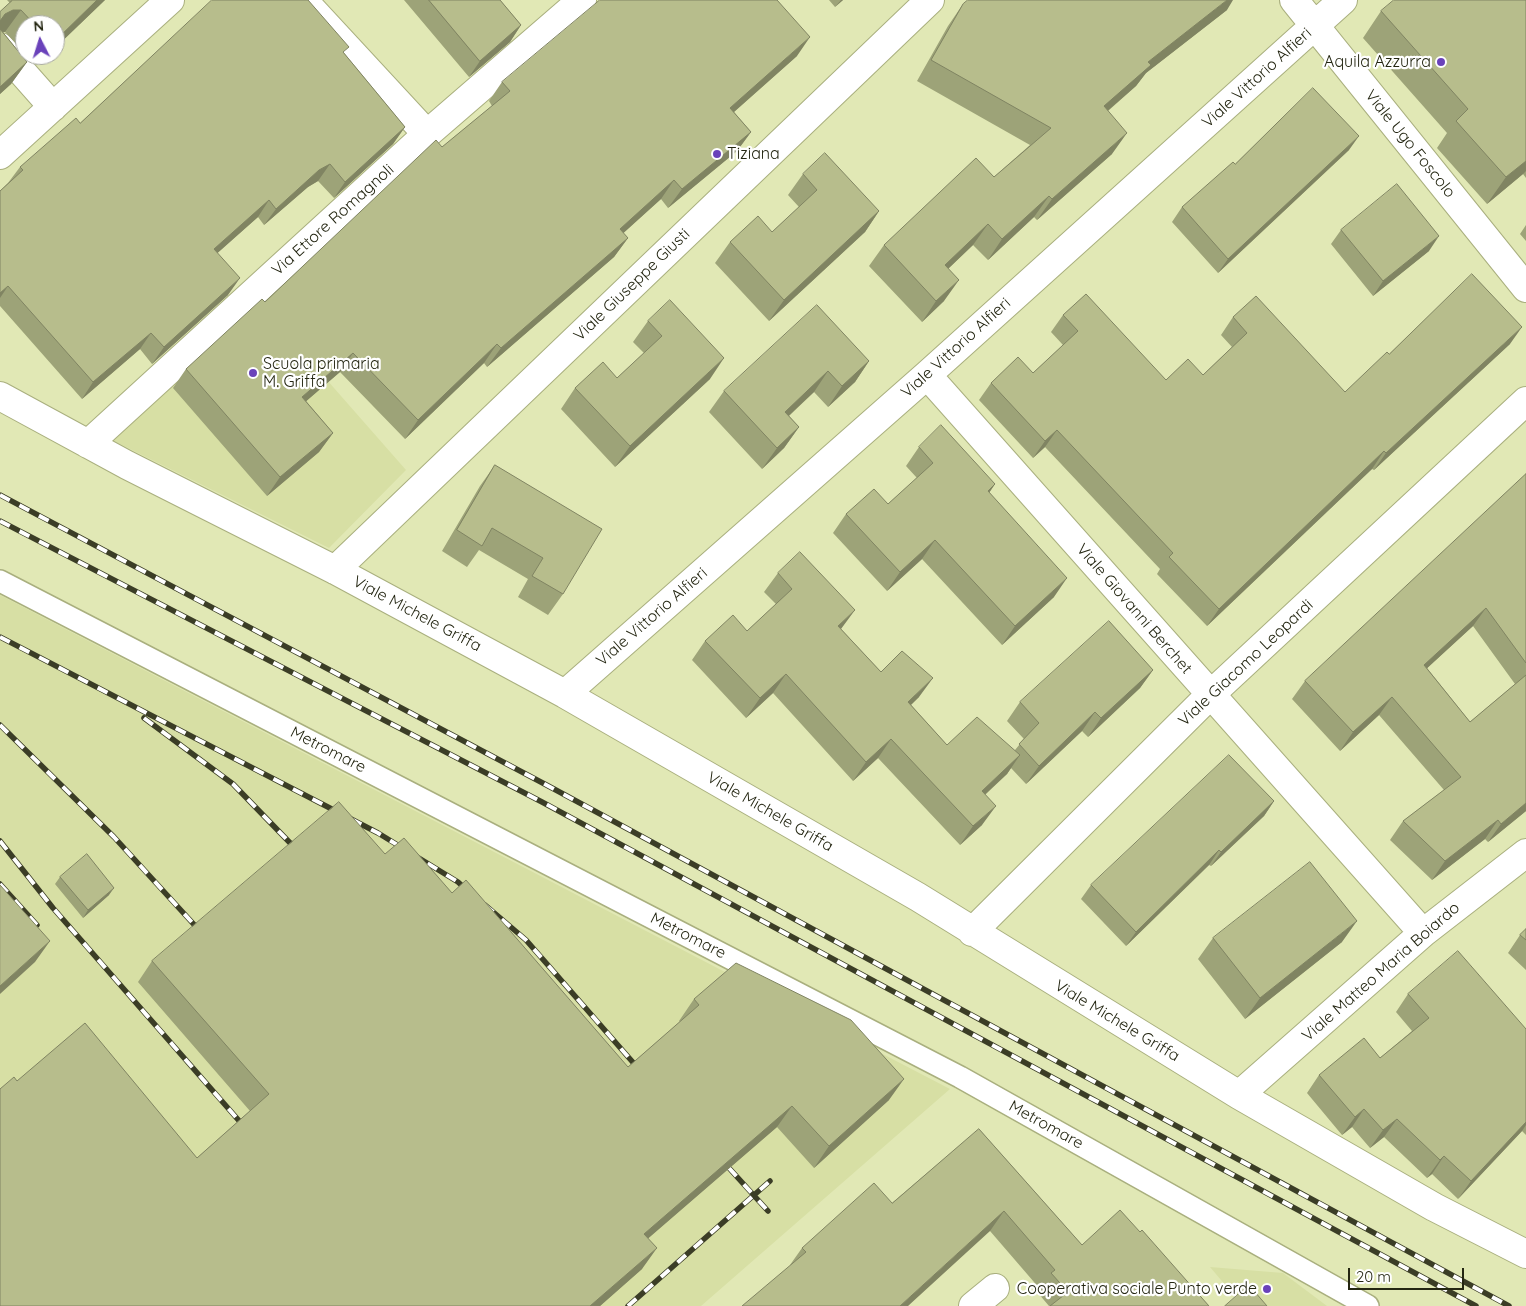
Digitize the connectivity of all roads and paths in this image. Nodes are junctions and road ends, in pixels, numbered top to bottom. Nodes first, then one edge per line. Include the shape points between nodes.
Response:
1 (170, 0) edge
2 (303, 0) edge
3 (582, 0) edge
4 (930, 0) edge
5 (1294, 0) edge
6 (1343, 0) edge
7 (1315, 25) junction
8 (0, 47) edge
9 (52, 107) junction
10 (427, 134) junction
11 (0, 155) edge
12 (1526, 288) edge
13 (927, 375) junction
14 (0, 396) edge
15 (1523, 409) edge
16 (88, 444) junction
17 (335, 570) junction
18 (0, 581) edge
19 (565, 694) junction
20 (1210, 695) junction
21 (1526, 853) edge
22 (972, 932) junction
23 (1423, 933) junction
24 (1239, 1095) junction
25 (1526, 1254) edge
26 (994, 1288) dead end
27 (973, 1306) edge
28 (1368, 1306) edge

1 - 9 street
2 - 10 street
3 - 10 street, Via Ettore Romagnoli
4 - 17 street, Viale Giuseppe Giusti
5 - 7 street, Viale Ugo Foscolo
6 - 7 street, Viale Vittorio Alfieri
7 - 12 street, Viale Ugo Foscolo
7 - 13 street, Viale Vittorio Alfieri
8 - 9 street
9 - 11 street
10 - 16 street, Via Ettore Romagnoli
13 - 19 street, Viale Vittorio Alfieri
13 - 20 street, Viale Giovanni Berchet
14 - 16 street, Viale Michele Griffa
15 - 20 street, Viale Giacomo Leopardi
16 - 17 street, Viale Michele Griffa
17 - 19 street, Viale Michele Griffa
18 - 28 lane, Metromare via 960,1077
19 - 22 street, Viale Michele Griffa via 918,897
20 - 22 street, Viale Giacomo Leopardi
20 - 23 street, Viale Giovanni Berchet
21 - 23 street, Viale Matteo Maria Boiardo
22 - 24 street, Viale Michele Griffa
23 - 24 street, Viale Matteo Maria Boiardo
24 - 25 street, Viale Michele Griffa via 1434,1207
26 - 27 street

